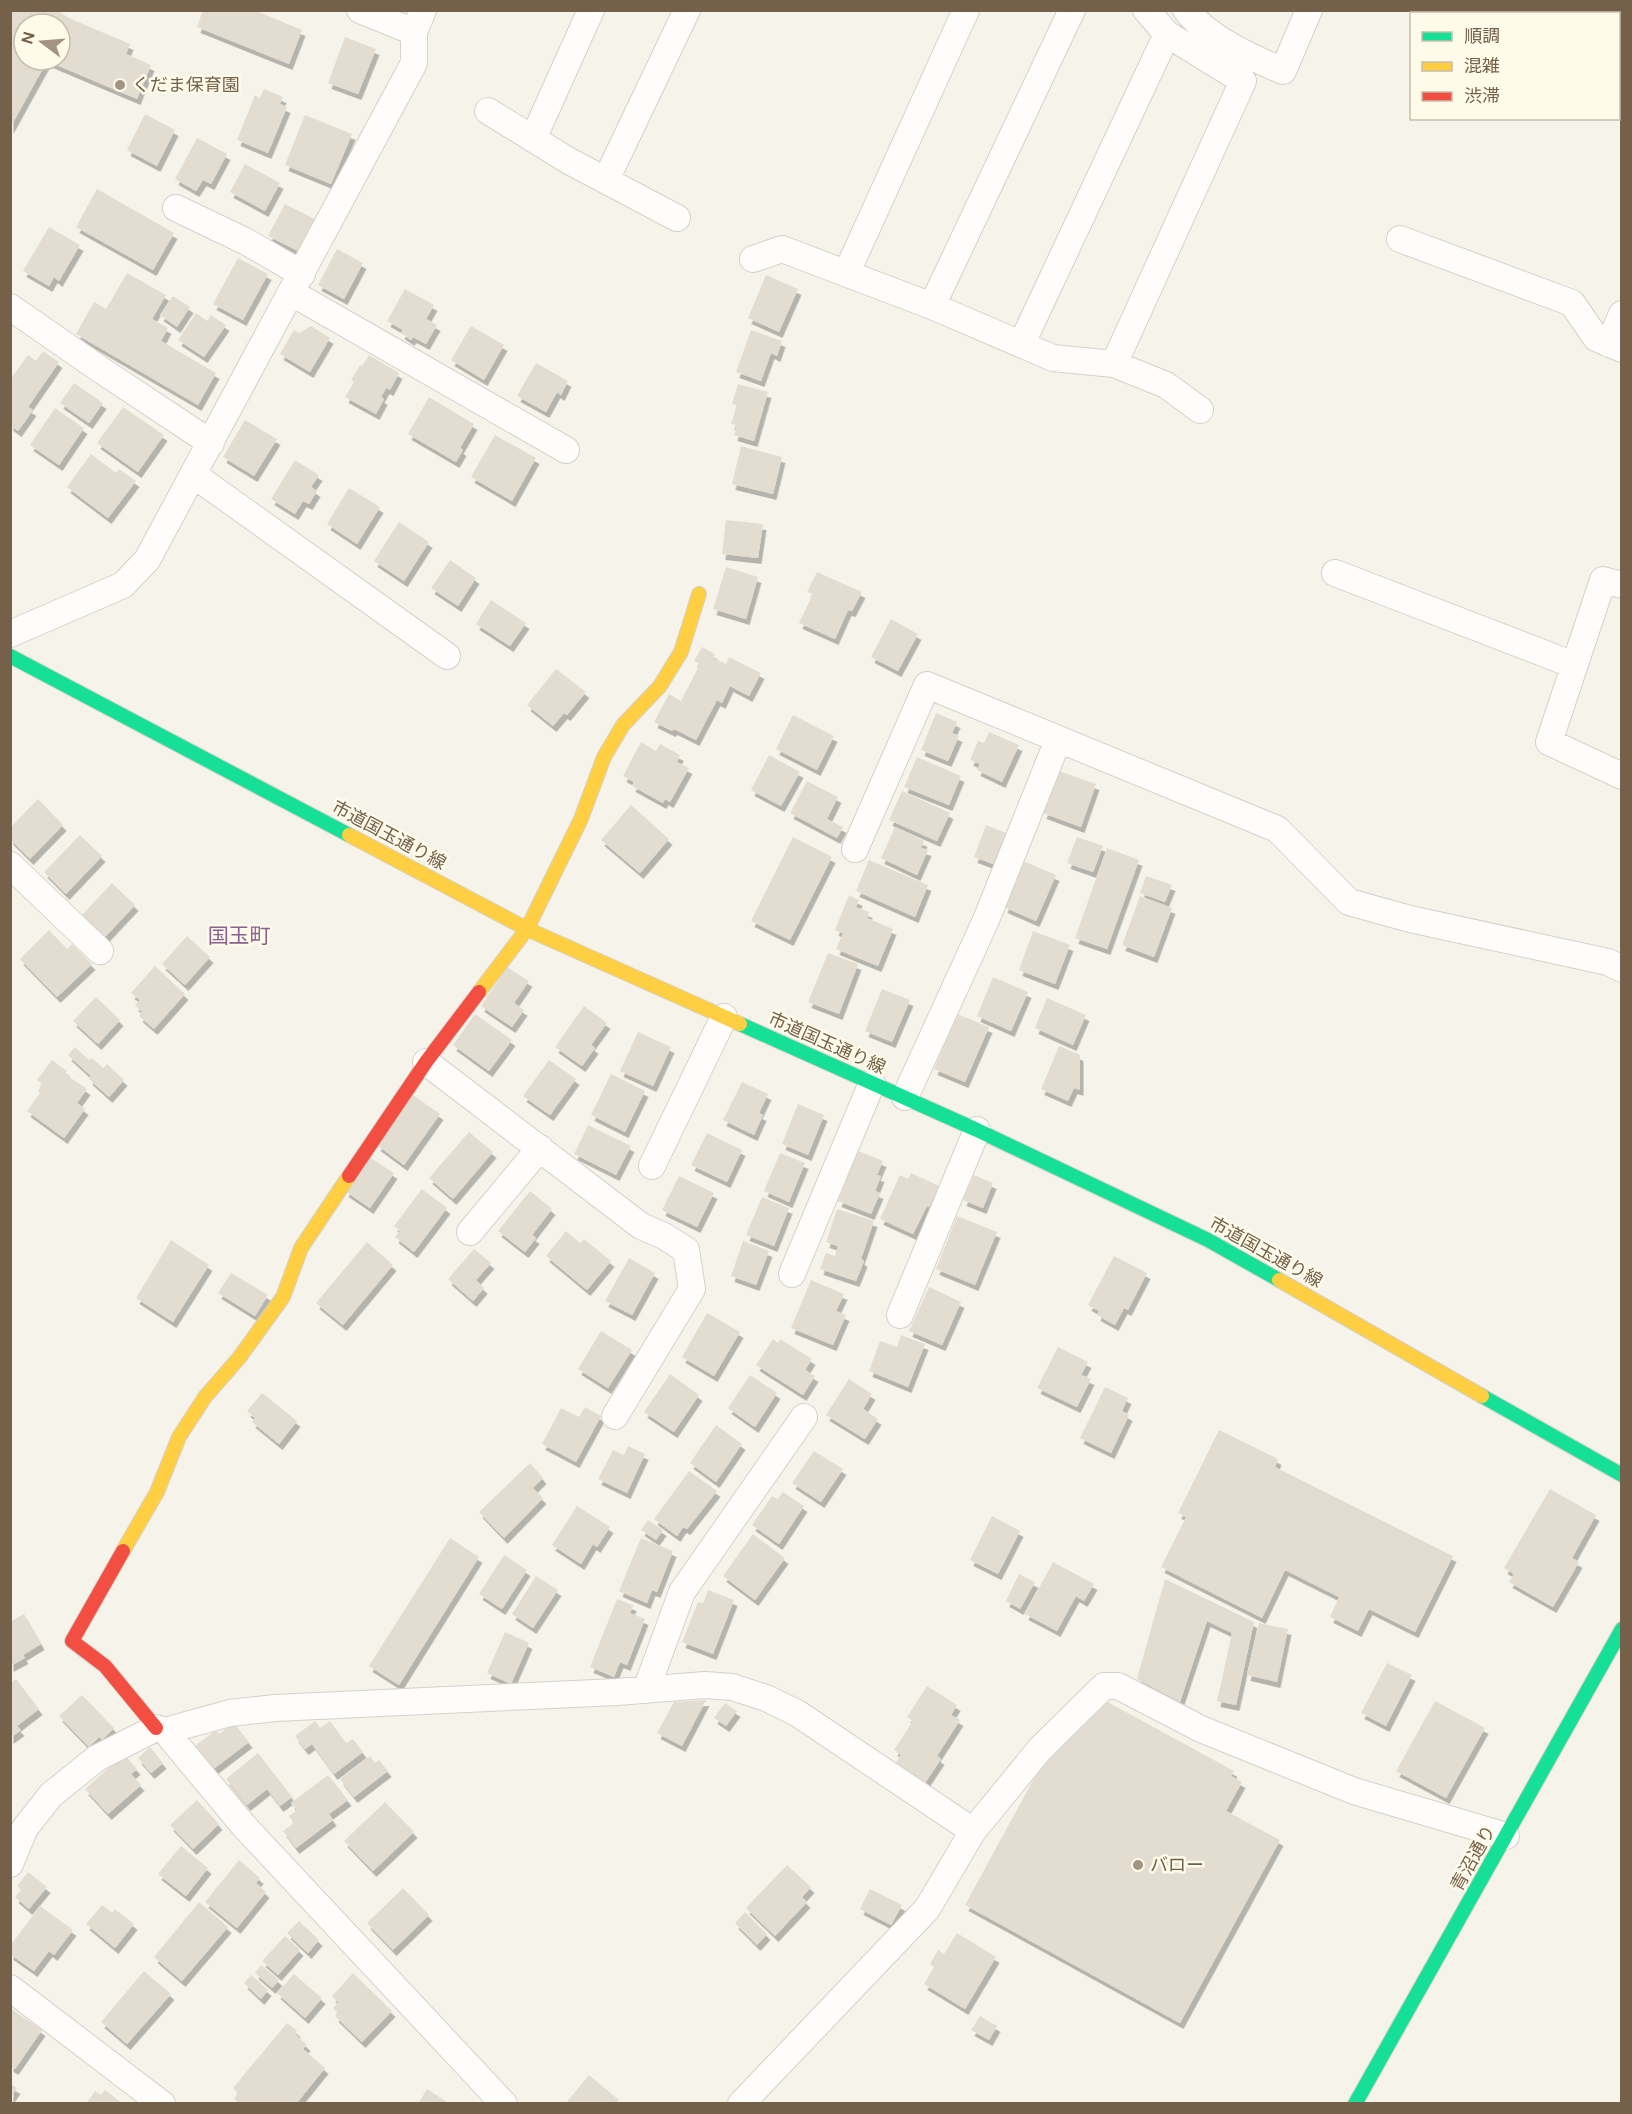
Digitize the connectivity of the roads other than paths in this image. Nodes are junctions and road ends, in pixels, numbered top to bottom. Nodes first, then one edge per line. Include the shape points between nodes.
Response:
1 (360, 10) edge
2 (591, 10) edge
3 (687, 10) edge
4 (966, 10) edge
5 (1072, 10) edge
6 (1146, 10) edge
7 (1186, 10) edge
8 (1309, 10) edge
9 (418, 21) edge
10 (1167, 34) junction
11 (488, 111) dead end
12 (533, 139) junction
13 (606, 180) junction
14 (176, 208) dead end
15 (677, 218) dead end
16 (1400, 239) dead end
17 (753, 259) dead end
18 (847, 272) junction
19 (297, 283) junction
20 (932, 306) junction
21 (10, 307) edge
22 (1622, 314) edge
23 (1022, 343) junction
24 (1615, 347) edge
25 (1114, 364) junction
26 (1200, 410) dead end
27 (211, 443) junction
28 (566, 450) dead end
29 (194, 475) junction
30 (1335, 573) dead end
31 (1622, 585) edge
32 (699, 594) dead end
33 (10, 634) edge
34 (10, 656) edge
35 (447, 656) dead end
36 (1574, 665) junction
37 (1058, 740) junction
38 (1622, 776) edge
39 (855, 849) dead end
40 (10, 865) edge
41 (527, 929) junction
42 (100, 951) dead end
43 (1617, 958) edge
44 (724, 1017) junction
45 (426, 1062) junction
46 (872, 1083) junction
47 (905, 1097) junction
48 (977, 1130) junction
49 (540, 1148) junction
50 (652, 1166) dead end
51 (470, 1232) dead end
52 (792, 1274) dead end
53 (900, 1315) dead end
54 (615, 1416) dead end
55 (804, 1417) dead end
56 (1622, 1475) edge
57 (1622, 1629) edge
58 (646, 1690) junction
59 (161, 1729) junction
60 (974, 1831) junction
61 (1506, 1836) junction
62 (10, 1864) edge
63 (10, 1988) edge
64 (497, 2101) edge
65 (162, 2103) edge
66 (741, 2103) edge
67 (1355, 2103) edge

1 - 9 street
2 - 12 street
3 - 13 street
4 - 18 street
5 - 20 street
6 - 10 street
7 - 8 street via 1195,21 1246,55 1283,71
9 - 19 street via 414,63
10 - 23 street
10 - 25 street via 1243,81
11 - 12 street
12 - 13 street
13 - 15 street
14 - 19 street via 247,242
16 - 24 street via 1572,303 1596,338
17 - 18 street via 782,249
18 - 20 street
19 - 27 street
19 - 28 street
20 - 23 street
21 - 27 street
22 - 24 street
23 - 25 street via 1053,358
25 - 26 street via 1166,384
27 - 29 street
29 - 33 street via 147,560 123,585
29 - 35 street
30 - 36 street
31 - 36 street via 1603,579
32 - 41 street via 681,652 660,686 623,725 604,757 581,819
34 - 41 street, 市道国玉通り線
36 - 38 street via 1549,742
37 - 39 street via 927,684
37 - 43 street via 1277,829 1349,902 1410,919
37 - 47 street via 986,920
40 - 42 street
41 - 44 street, 市道国玉通り線
41 - 45 street
44 - 46 street, 市道国玉通り線
44 - 50 street
45 - 49 street
45 - 59 street via 301,1248 282,1297 179,1437 157,1492 72,1641 105,1666
46 - 47 street, 市道国玉通り線
46 - 52 street
47 - 48 street, 市道国玉通り線
48 - 53 street
48 - 56 street, 市道国玉通り線 via 1208,1240
49 - 51 street
49 - 54 street via 641,1226 686,1250 692,1289
55 - 58 street via 682,1592
57 - 61 street, 青沼通り
58 - 59 street via 275,1708 230,1713
58 - 60 street via 705,1685 732,1687 766,1698 797,1713
59 - 62 street via 97,1758 51,1795 25,1828
59 - 64 street via 244,1826
60 - 61 street via 1040,1749 1104,1686 1118,1686 1201,1729 1354,1791
60 - 66 street via 927,1909
61 - 67 street, 青沼通り
63 - 65 street

